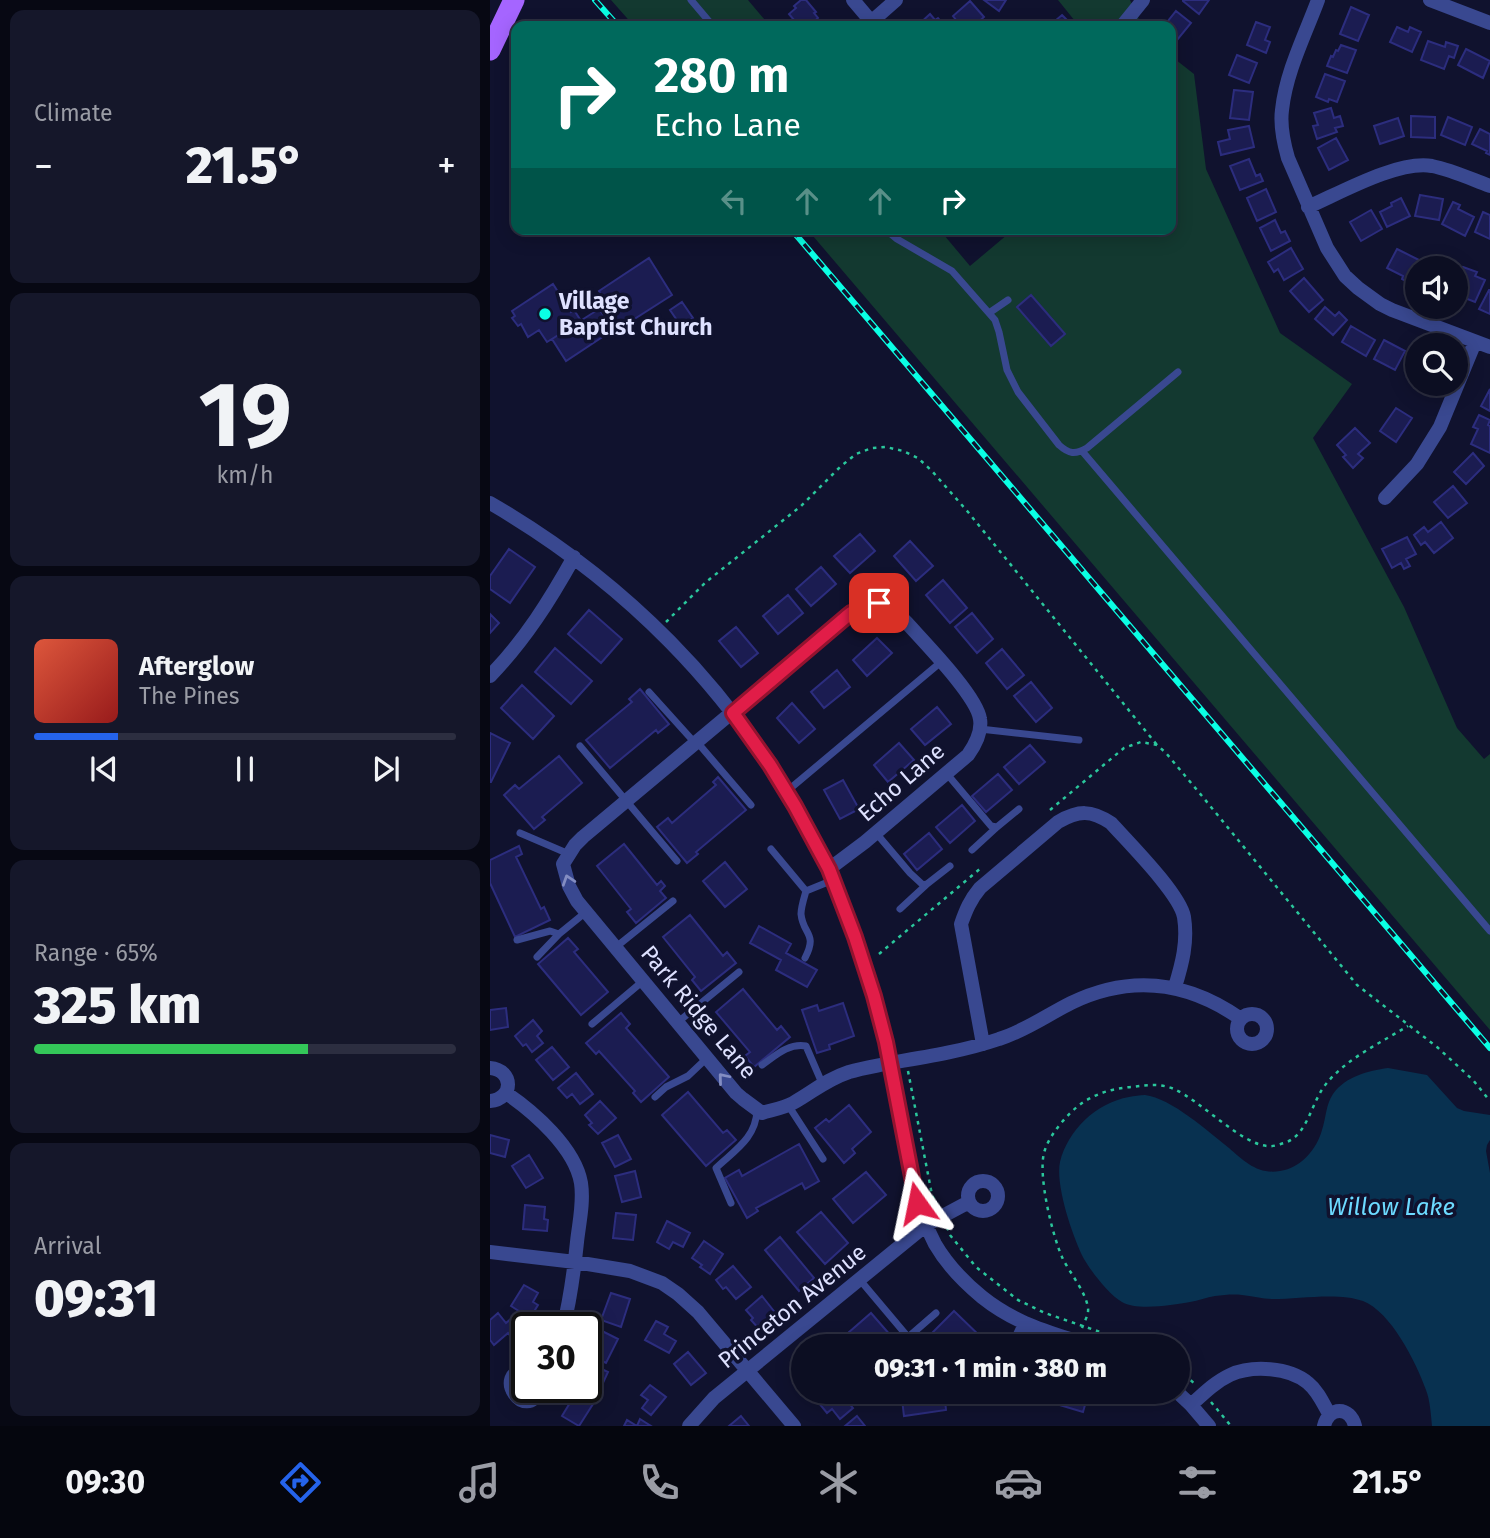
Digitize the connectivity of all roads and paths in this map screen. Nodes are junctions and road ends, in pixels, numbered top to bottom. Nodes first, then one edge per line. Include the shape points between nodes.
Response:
1 (514, 0) edge
2 (691, 0) edge
3 (853, 0) edge
4 (896, 0) edge
5 (1143, 0) edge
6 (1318, 0) edge
7 (1430, 0) edge
8 (1476, 0) edge
9 (1471, 16) junction
10 (709, 21) edge
11 (870, 21) edge
12 (876, 21) edge
13 (1126, 21) edge
14 (1490, 23) edge
15 (490, 50) edge
16 (1490, 186) edge
17 (1308, 207) junction
18 (893, 235) edge
19 (1009, 300) dead end
20 (989, 313) junction
21 (1475, 342) junction
22 (1490, 347) edge
23 (1178, 372) dead end
24 (1082, 451) junction
25 (1385, 498) dead end
26 (490, 503) edge
27 (574, 557) junction
28 (659, 630) junction
29 (940, 662) junction
30 (490, 676) edge
31 (649, 692) dead end
32 (733, 713) junction
33 (981, 729) junction
34 (1079, 740) dead end
35 (696, 743) junction
36 (1157, 745) dead end
37 (580, 746) dead end
38 (946, 773) junction
39 (786, 792) junction
40 (625, 802) junction
41 (751, 804) dead end
42 (1019, 809) dead end
43 (998, 827) junction
44 (520, 833) dead end
45 (876, 833) junction
46 (771, 849) dead end
47 (972, 850) dead end
48 (569, 854) junction
49 (677, 861) dead end
50 (950, 866) dead end
51 (831, 875) junction
52 (927, 884) junction
53 (806, 891) junction
54 (673, 901) dead end
55 (900, 909) dead end
56 (586, 912) junction
57 (1490, 931) edge
58 (559, 934) junction
59 (517, 940) dead end
60 (616, 947) junction
61 (537, 957) dead end
62 (805, 958) dead end
63 (739, 972) dead end
64 (643, 980) junction
65 (1175, 987) junction
66 (1241, 1019) dead end
67 (678, 1022) junction
68 (592, 1024) dead end
69 (983, 1044) junction
70 (707, 1058) junction
71 (906, 1060) junction
72 (890, 1064) junction
73 (762, 1065) dead end
74 (490, 1068) edge
75 (822, 1083) junction
76 (506, 1093) junction
77 (655, 1097) dead end
78 (490, 1101) edge
79 (1490, 1101) edge
80 (788, 1105) junction
81 (757, 1109) junction
82 (823, 1159) dead end
83 (969, 1202) dead end
84 (730, 1203) dead end
85 (942, 1216) junction
86 (926, 1225) junction
87 (490, 1252) edge
88 (575, 1262) junction
89 (860, 1280) junction
90 (566, 1312) edge
91 (936, 1313) dead end
92 (1025, 1324) junction
93 (1083, 1326) junction
94 (905, 1334) edge
95 (912, 1334) edge
96 (1020, 1334) edge
97 (1054, 1334) edge
98 (1083, 1334) edge
99 (1106, 1334) edge
100 (748, 1371) junction
101 (511, 1376) edge
102 (511, 1395) edge
103 (1191, 1405) joint
104 (1327, 1420) edge
105 (689, 1426) edge
106 (794, 1426) edge
107 (1209, 1426) edge
108 (1355, 1426) edge

1 - 15 main road
2 - 10 lane
3 - 11 street
4 - 12 street
5 - 13 street
6 - 17 street via 1281,112 1284,145
7 - 9 street
8 - 9 street
9 - 14 street
16 - 17 street via 1430,166 1404,168
17 - 21 street via 1331,256 1358,288 1392,310
18 - 20 lane via 952,271
19 - 20 lane
20 - 24 lane via 1018,393 1059,445 1067,452
21 - 22 street
21 - 25 street via 1440,427 1417,464
23 - 24 lane
24 - 57 lane
26 - 27 street
27 - 28 street
27 - 30 street via 542,611
28 - 32 street
28 - 36 path via 706,582 801,506 856,454 886,447 918,458 932,471
29 - 32 street via 899,615 879,603 851,613
29 - 33 street via 975,704
29 - 39 lane
31 - 35 lane
32 - 35 street
32 - 39 street
33 - 34 lane
33 - 38 street, Echo Lane via 972,750
35 - 40 street
35 - 41 lane
37 - 40 lane
38 - 43 lane via 988,824
38 - 45 street, Echo Lane
39 - 51 street
40 - 48 street
40 - 49 lane
42 - 43 lane
43 - 47 lane
44 - 48 lane
45 - 51 street, Echo Lane
45 - 52 lane via 919,883
46 - 53 lane
56 -> 48 street, Park Ridge Lane via 569,886 563,864
50 - 52 lane
51 - 53 lane
51 - 72 street via 864,964
52 - 55 lane
53 - 62 lane via 801,914 810,948
54 - 60 lane
56 - 58 lane
56 - 60 street, Park Ridge Lane
58 - 59 lane via 550,931
58 - 61 lane
60 - 64 street, Park Ridge Lane
63 - 67 lane
64 - 67 street, Park Ridge Lane
64 - 68 lane
65 - 66 street, Park Ridge Lane via 1206,998
65 - 69 street, Park Ridge Lane via 1103,991
65 - 69 street via 1186,942 1178,901 1111,822 1100,815 1072,814 980,888 967,906 961,924
67 - 70 street, Park Ridge Lane
69 - 71 street, Park Ridge Lane
70 - 77 lane
81 -> 70 street, Park Ridge Lane via 743,1100
71 - 72 street, Park Ridge Lane
71 - 85 path via 932,1195
72 - 75 street, Park Ridge Lane via 868,1066
72 - 86 street via 917,1203
73 - 75 lane via 787,1048 806,1046
74 - 76 street via 505,1074
75 - 80 street, Park Ridge Lane
76 - 78 street
76 - 88 street via 533,1113 574,1163 582,1200
79 - 93 path via 1437,1047 1408,1026 1348,1063 1325,1084 1302,1130 1288,1142 1269,1147 1249,1140 1173,1089 1155,1084 1093,1096 1057,1128 1044,1152 1042,1174 1061,1255 1085,1298 1088,1311
80 - 81 street, Park Ridge Lane via 762,1113
80 - 82 lane
81 - 84 lane via 756,1124 745,1141 716,1168
83 - 85 street, Princeton Avenue
85 - 86 street, Princeton Avenue
85 - 93 path via 968,1258 1000,1287 1045,1313
86 - 89 street, Princeton Avenue
86 - 92 street via 936,1245 967,1282 994,1306
87 - 88 street
88 - 90 street
88 - 100 street via 630,1271 662,1283 698,1312
89 - 94 lane
89 - 100 street, Princeton Avenue
91 - 95 lane
92 - 96 street
92 - 97 street
93 - 98 path
93 - 99 path
100 - 105 street, Princeton Avenue
100 - 106 street
101 - 102 street
103 - 104 street via 1231,1374 1280,1371 1308,1383 1320,1397
103 - 107 street
104 - 108 street via 1345,1412

